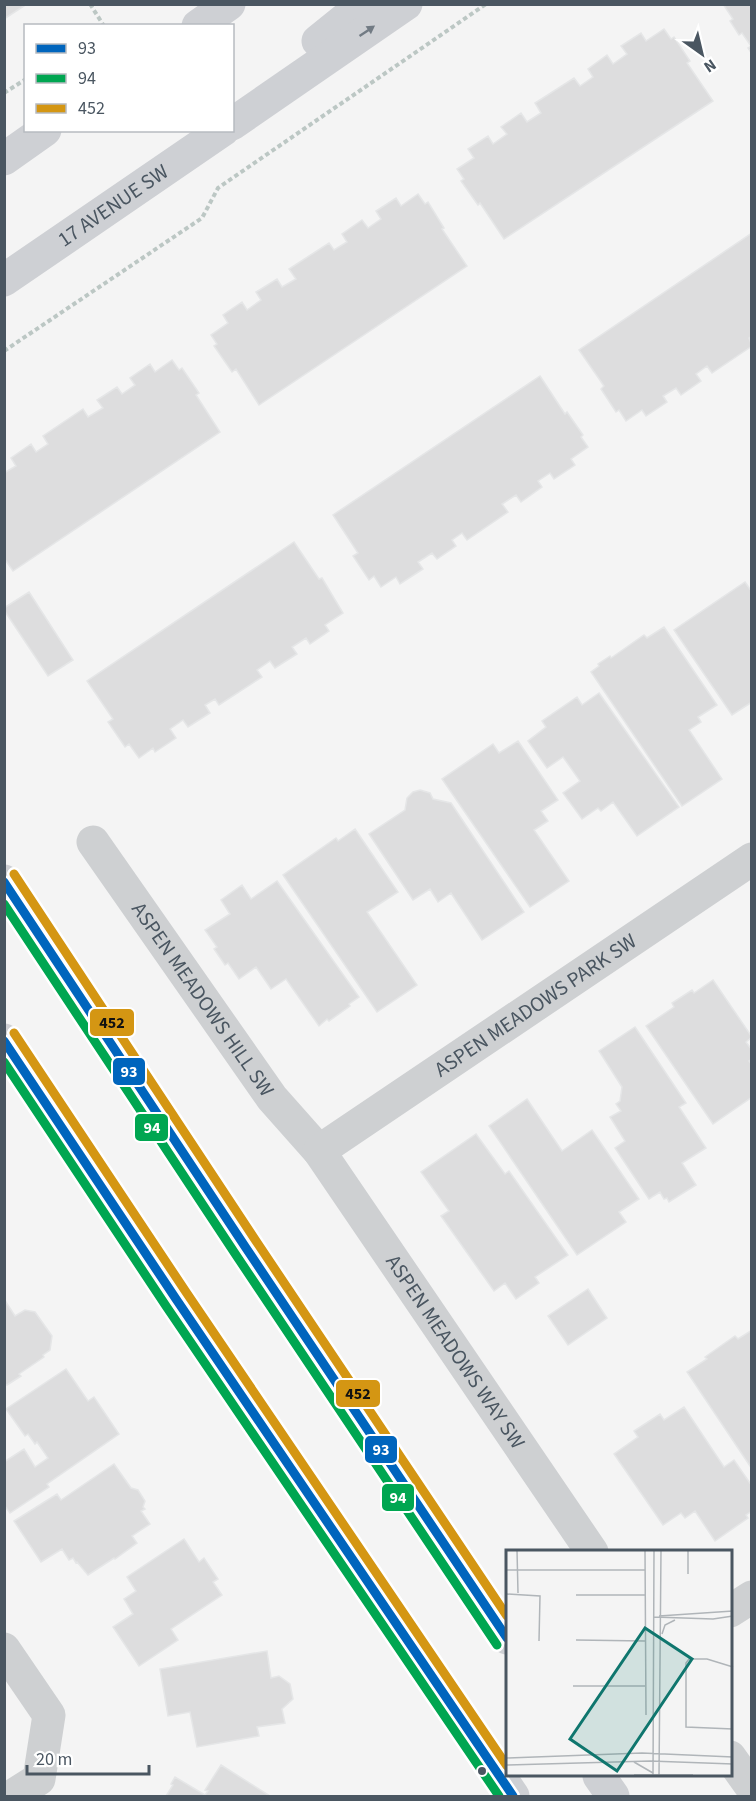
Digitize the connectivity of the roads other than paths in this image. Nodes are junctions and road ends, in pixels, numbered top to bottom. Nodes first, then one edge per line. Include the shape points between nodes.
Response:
1 (229, 4) edge
2 (363, 4) edge
3 (406, 4) edge
4 (201, 24) edge
5 (234, 108) edge
6 (234, 123) edge
7 (42, 132) edge
8 (206, 132) edge
9 (219, 132) edge
10 (4, 159) edge
11 (123, 199) junction
12 (4, 280) edge
13 (93, 842) dead end
14 (752, 858) edge
15 (4, 881) edge
16 (4, 1040) edge
17 (319, 1151) junction
18 (591, 1550) edge
19 (752, 1597) edge
20 (732, 1610) edge
21 (506, 1637) edge
22 (4, 1649) edge
23 (732, 1760) edge
24 (492, 1766) junction
25 (600, 1777) edge
26 (752, 1788) edge
27 (12, 1797) edge
28 (503, 1797) edge
29 (513, 1797) edge
30 (613, 1797) edge

1 - 4 main road
2 - 5 main road
6 -> 3 main road
7 - 10 main road
8 - 11 main road
9 - 11 main road, 17 AVENUE SW
11 - 12 main road, 17 AVENUE SW
13 - 17 street, ASPEN MEADOWS HILL SW via 272,1098
14 - 17 street, ASPEN MEADOWS PARK SW
15 - 21 main road
16 - 24 main road
17 - 18 street, ASPEN MEADOWS WAY SW
19 - 20 street
22 - 27 street via 49,1715 39,1779
23 - 26 street
24 - 28 main road
24 - 29 main road
25 - 30 main road

